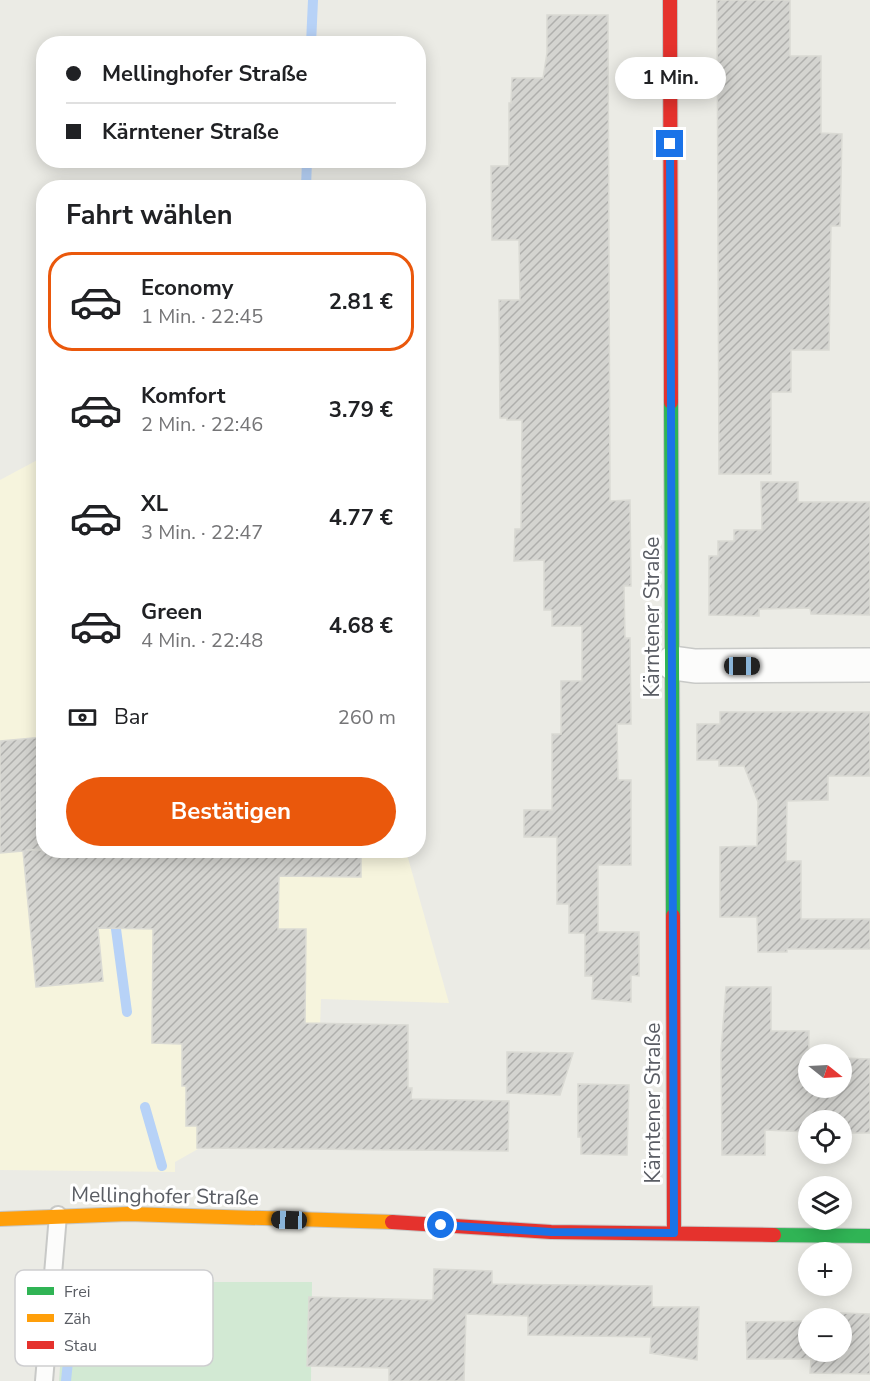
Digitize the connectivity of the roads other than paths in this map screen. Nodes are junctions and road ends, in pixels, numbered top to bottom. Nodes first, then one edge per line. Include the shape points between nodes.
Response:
1 (670, 0) edge
2 (673, 663) junction
3 (870, 665) edge
4 (58, 1215) junction
5 (0, 1219) edge
6 (674, 1233) junction
7 (870, 1236) edge
8 (53, 1270) edge
9 (45, 1366) edge
10 (44, 1381) edge

1 - 2 street, Kärntener Straße
2 - 3 street
2 - 6 street, Kärntener Straße
4 - 5 street, Mellinghofer Straße
4 - 6 street, Mellinghofer Straße
4 - 8 lane
6 - 7 street, Mellinghofer Straße
9 - 10 lane

